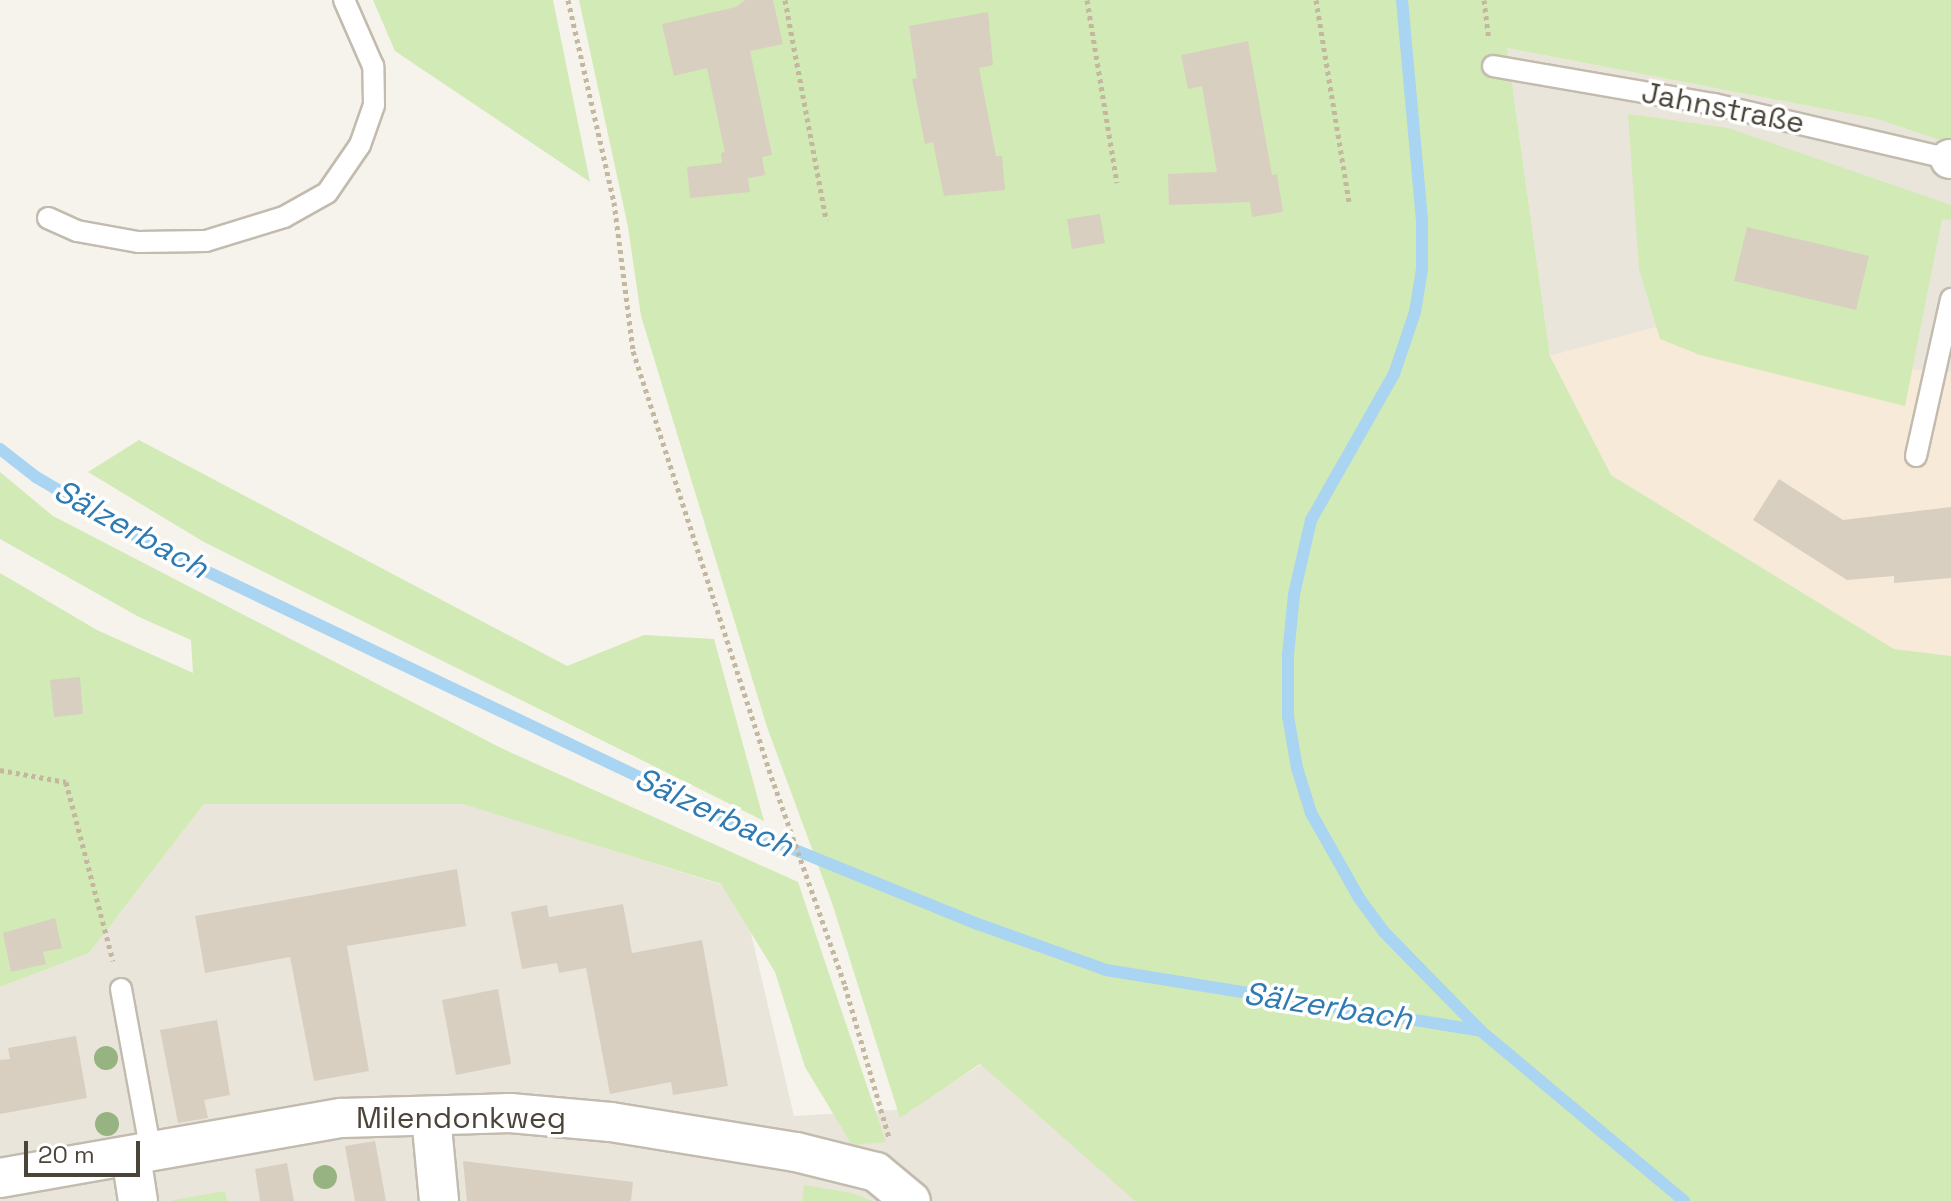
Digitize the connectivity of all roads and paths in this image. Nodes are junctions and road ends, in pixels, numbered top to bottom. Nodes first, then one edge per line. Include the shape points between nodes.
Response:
1 (344, 0) edge
2 (568, 0) edge
3 (785, 0) edge
4 (1087, 0) edge
5 (1316, 0) edge
6 (1484, 0) edge
7 (1493, 66) joint
8 (1951, 159) edge
9 (1117, 183) dead end
10 (1349, 201) dead end
11 (48, 218) dead end
12 (826, 220) dead end
13 (1951, 299) edge
14 (1916, 456) dead end
15 (0, 770) edge
16 (121, 989) joint
17 (431, 1116) junction
18 (141, 1154) junction
19 (0, 1178) edge
20 (909, 1198) edge
21 (138, 1201) edge
22 (439, 1201) edge

1 - 11 lane via 373,66 374,105 360,145 327,193 284,217 206,241 138,242 77,231
2 - 20 path via 614,202 633,351 845,986
3 - 12 path
4 - 9 path
5 - 10 path
6 - 7 path
7 - 8 lane, Jahnstraße via 1714,104
13 - 14 lane
15 - 16 path via 66,782
16 - 18 lane
17 - 18 street, Milendonkweg via 342,1118
17 - 20 street, Milendonkweg via 559,1116 796,1152 876,1172
17 - 22 street
18 - 19 street, Milendonkweg
18 - 21 street

